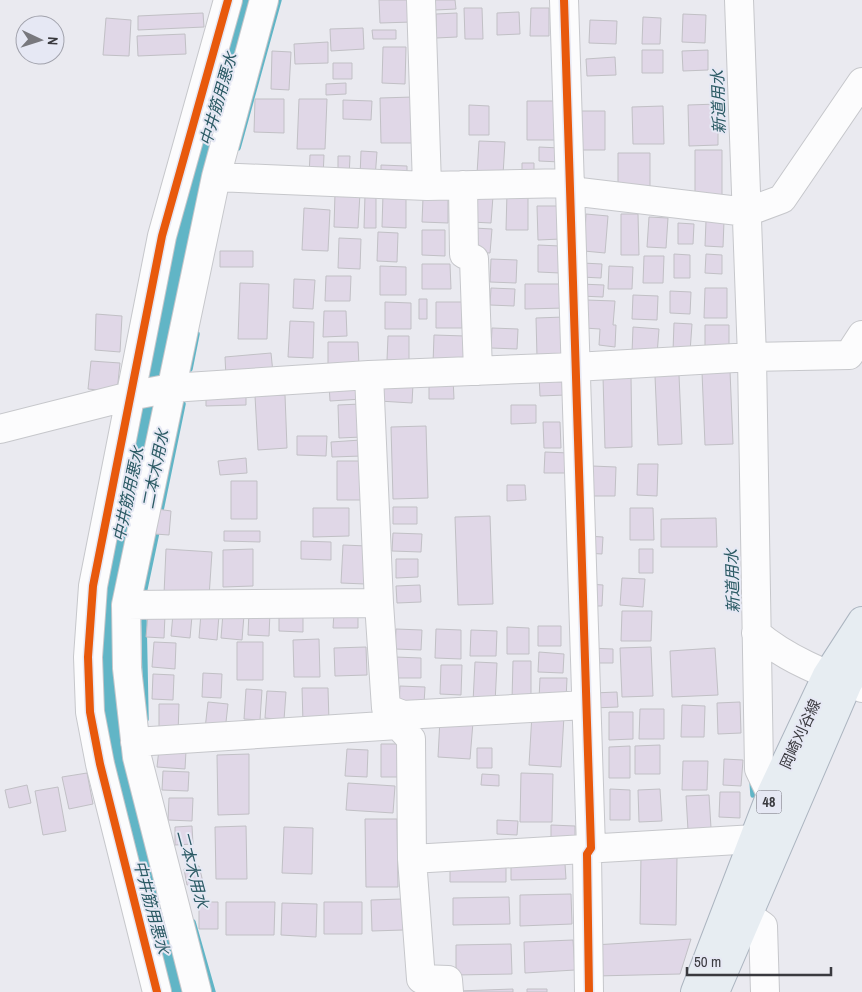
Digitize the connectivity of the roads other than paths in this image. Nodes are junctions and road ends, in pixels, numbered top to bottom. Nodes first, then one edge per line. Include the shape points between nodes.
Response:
1 (228, 0) edge
2 (264, 0) edge
3 (420, 0) edge
4 (564, 0) edge
5 (739, 0) edge
6 (862, 82) edge
7 (216, 177) junction
8 (463, 185) junction
9 (427, 186) junction
10 (571, 187) junction
11 (747, 212) junction
12 (862, 335) edge
13 (752, 357) junction
14 (575, 367) junction
15 (478, 371) junction
16 (369, 374) junction
17 (171, 388) junction
18 (130, 396) junction
19 (0, 429) edge
20 (379, 603) junction
21 (126, 605) junction
22 (862, 621) edge
23 (756, 633) junction
24 (850, 677) edge
25 (586, 705) junction
26 (400, 720) junction
27 (136, 750) junction
28 (100, 764) junction
29 (771, 794) junction
30 (755, 838) junction
31 (591, 848) junction
32 (412, 859) junction
33 (747, 915) junction
34 (157, 992) edge
35 (197, 992) edge
36 (449, 992) edge
37 (589, 992) edge
38 (695, 992) edge
39 (716, 992) edge
40 (765, 992) edge

1 - 18 street via 162,236
2 - 7 street
3 - 9 street
4 - 10 street
5 - 11 street
6 - 11 street via 782,198
7 - 9 street
7 - 17 street
8 - 9 street
8 - 10 street
8 - 15 street via 464,254 474,259
10 - 11 street
10 - 14 street
11 - 13 street
12 - 13 street via 849,355
13 - 14 street
13 - 23 street
14 - 15 street
14 - 25 street
15 - 16 street
16 - 17 street
16 - 20 street
17 - 18 street
17 - 21 street
18 - 19 street
18 - 28 street via 93,586 88,657 90,712
20 - 21 street
20 - 26 street via 386,708
21 - 27 street via 127,668
22 - 24 main road, 岡崎刈谷線 / 48
23 - 24 street via 772,647
23 - 29 street via 759,769
24 - 29 main road, 岡崎刈谷線 / 48
24 - 33 main road, 岡崎刈谷線 / 48
25 - 26 street
25 - 31 street
26 - 27 street
26 - 32 street via 411,739
27 - 28 street
27 - 35 street
28 - 34 street
29 - 30 main road, 岡崎刈谷線 / 48
30 - 31 street
30 - 38 main road, 岡崎刈谷線 / 48
31 - 32 street
31 - 37 street via 587,854
32 - 36 street via 421,978 448,980
33 - 39 main road, 岡崎刈谷線 / 48
33 - 40 street via 763,926

